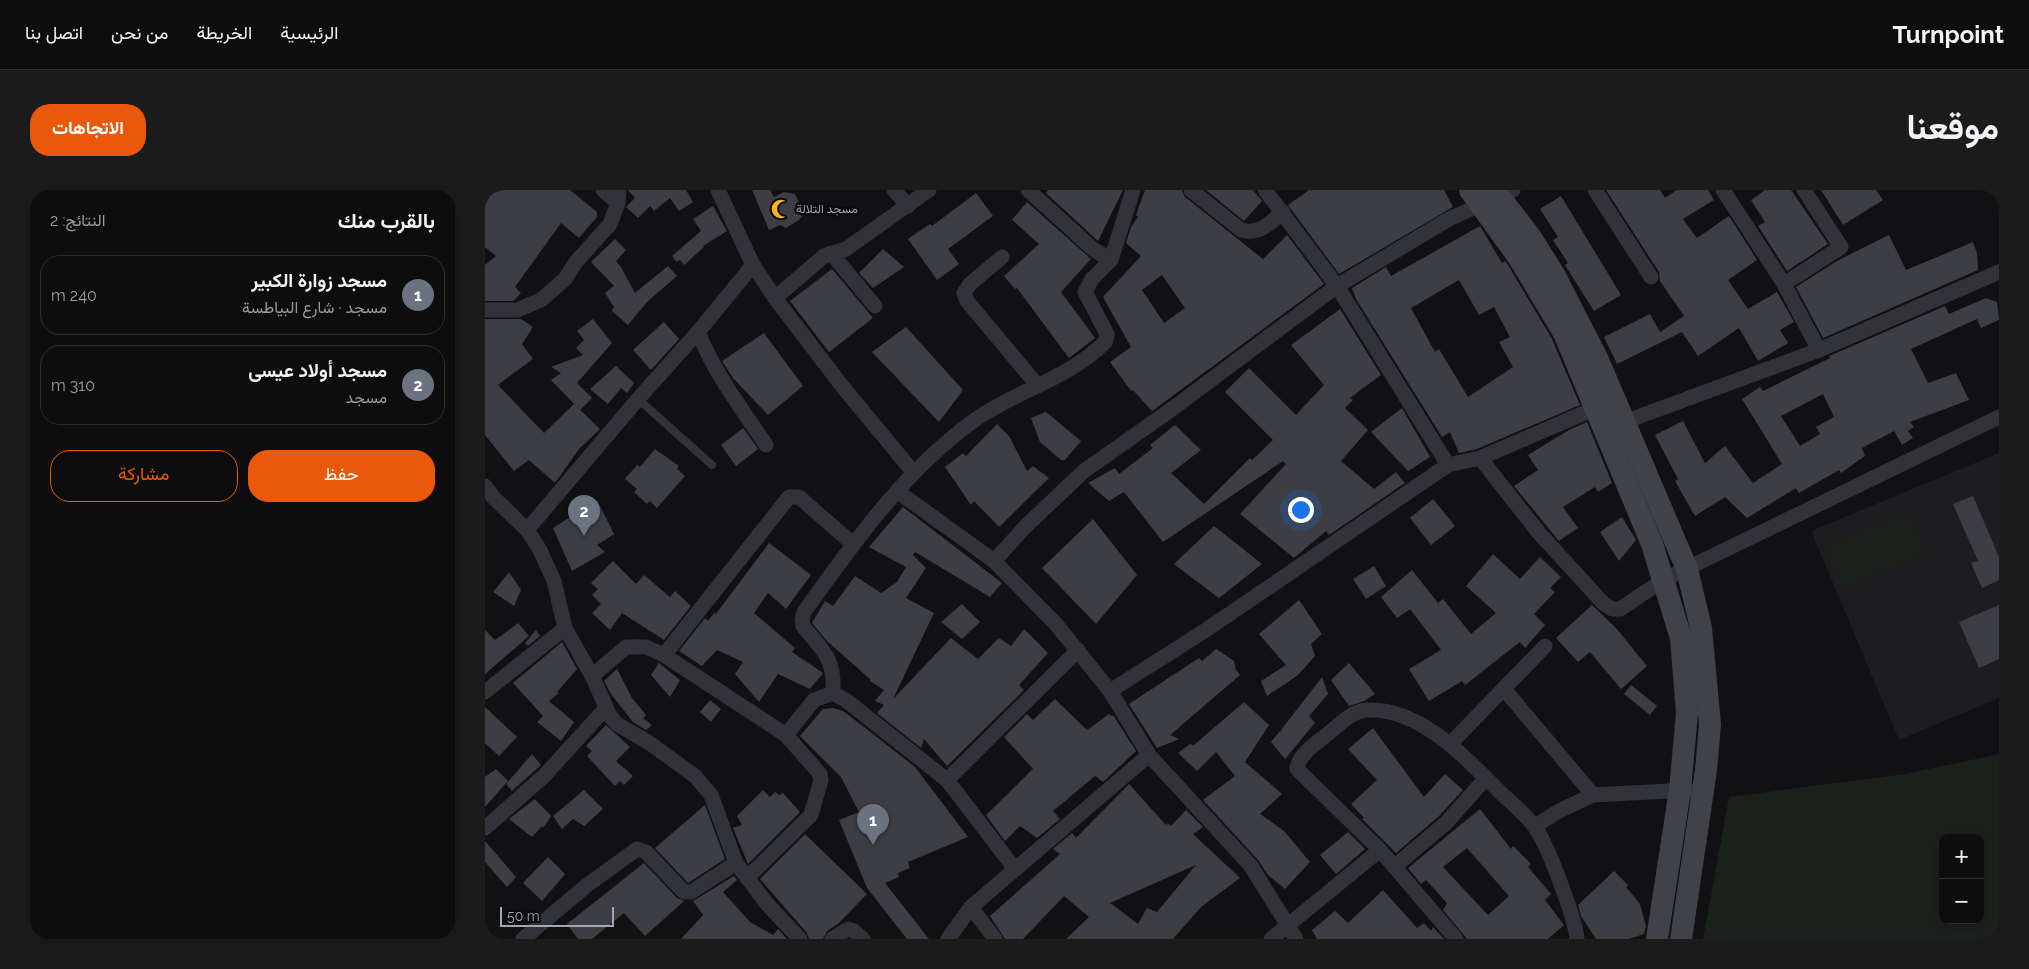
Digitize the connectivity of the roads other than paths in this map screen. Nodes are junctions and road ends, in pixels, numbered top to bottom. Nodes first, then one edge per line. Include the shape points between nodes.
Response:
1 (603, 190) edge
2 (718, 190) edge
3 (894, 190) edge
4 (929, 190) edge
5 (1028, 190) edge
6 (1133, 190) edge
7 (1191, 190) edge
8 (1265, 190) edge
9 (1595, 190) edge
10 (1723, 190) edge
11 (1804, 190) edge
12 (1492, 194) edge
13 (619, 196) edge
14 (908, 206) junction
15 (1283, 212) junction
16 (831, 253) junction
17 (1002, 258) dead end
18 (1111, 260) junction
19 (753, 265) junction
20 (1999, 272) edge
21 (1651, 277) dead end
22 (1784, 284) junction
23 (1337, 286) junction
24 (775, 298) junction
25 (875, 306) dead end
26 (485, 310) edge
27 (698, 332) junction
28 (1819, 350) junction
29 (1038, 386) junction
30 (638, 398) junction
31 (1605, 404) junction
32 (1999, 417) edge
33 (1614, 426) junction
34 (766, 445) dead end
35 (1480, 458) junction
36 (712, 465) dead end
37 (1448, 466) junction
38 (914, 473) junction
39 (897, 491) junction
40 (488, 497) edge
41 (527, 530) junction
42 (853, 544) junction
43 (994, 561) junction
44 (1687, 569) junction
45 (1665, 579) junction
46 (565, 628) junction
47 (1545, 646) dead end
48 (1078, 650) junction
49 (664, 655) junction
50 (592, 676) junction
51 (1504, 689) junction
52 (1110, 691) junction
53 (485, 692) edge
54 (833, 693) junction
55 (605, 709) junction
56 (786, 735) junction
57 (1451, 744) junction
58 (1149, 755) junction
59 (1486, 778) junction
60 (947, 780) junction
61 (1680, 790) junction
62 (1703, 790) junction
63 (1593, 795) junction
64 (1535, 826) junction
65 (485, 828) edge
66 (1380, 850) junction
67 (736, 864) junction
68 (1393, 867) junction
69 (1015, 869) junction
70 (747, 878) junction
71 (971, 907) junction
72 (1287, 925) junction
73 (836, 935) edge
74 (532, 936) edge
75 (800, 939) edge
76 (863, 939) edge
77 (948, 939) edge
78 (995, 939) edge
79 (1271, 939) edge
80 (1296, 939) edge
81 (1456, 939) edge
82 (1577, 939) edge
83 (1657, 939) edge
84 (1681, 939) edge

1 - 13 street
2 - 19 street
3 - 14 street
4 - 14 street
5 - 18 street via 1093,249
6 - 18 street
7 - 15 street via 1241,230 1255,232
8 - 15 street
9 - 21 street
10 - 22 street
11 - 22 street via 1841,247
12 - 23 street
12 - 31 street via 1519,258
13 - 26 street via 610,224 565,279 541,300 517,310
14 - 16 street via 846,249
15 - 23 street
16 - 24 street
16 - 25 street
17 - 29 street via 970,284 964,293 967,301
18 - 29 street via 1085,292 1107,334 1106,341
19 - 24 street
19 - 27 street
20 - 28 street
22 - 28 street
23 - 37 street
23 - 43 street via 1084,471
24 - 38 street
27 - 30 street
27 - 34 street via 722,381
28 - 33 street
29 - 38 street via 974,421
30 - 36 lane
30 - 41 street
31 - 33 street
31 - 35 street
32 - 44 street
33 - 44 street via 1659,499
33 - 45 street
35 - 37 street
35 - 45 street via 1539,533 1603,604 1619,609
37 - 52 street
38 - 39 street
39 - 42 street
39 - 43 street
40 - 41 street
41 - 46 street via 554,582
42 - 49 street via 799,497 789,497
42 - 54 street via 804,612 802,620 803,626 827,656 834,674
43 - 48 street
44 - 45 street
44 - 62 street via 1701,628 1707,674 1710,724
45 - 61 street via 1681,638 1685,681 1687,713
46 - 50 street
46 - 53 street
47 - 51 street
48 - 52 street
48 - 60 street
49 - 50 street via 646,647 626,647
49 - 56 street
50 - 55 street
51 - 57 street
51 - 63 street
52 - 58 street
54 - 56 street via 814,700
54 - 60 street
55 - 65 street via 544,776
55 - 67 street via 617,724 695,776 711,794
56 - 70 street via 821,774 821,780 811,815
57 - 59 street
57 - 66 street via 1411,720 1366,710 1350,716 1298,763 1297,769
58 - 69 street
58 - 72 street via 1251,866
59 - 64 street
59 - 68 street via 1446,824
60 - 69 street
61 - 62 street
61 - 63 street
61 - 83 street
62 - 84 street
63 - 64 street
64 - 82 street via 1552,862
66 - 68 street
66 - 72 street
67 - 70 street
67 - 74 street via 691,892 684,892 646,852 637,849
68 - 81 street
69 - 71 street
70 - 75 street
71 - 77 street
71 - 78 street
72 - 79 street
72 - 80 street
73 - 76 street via 848,929

